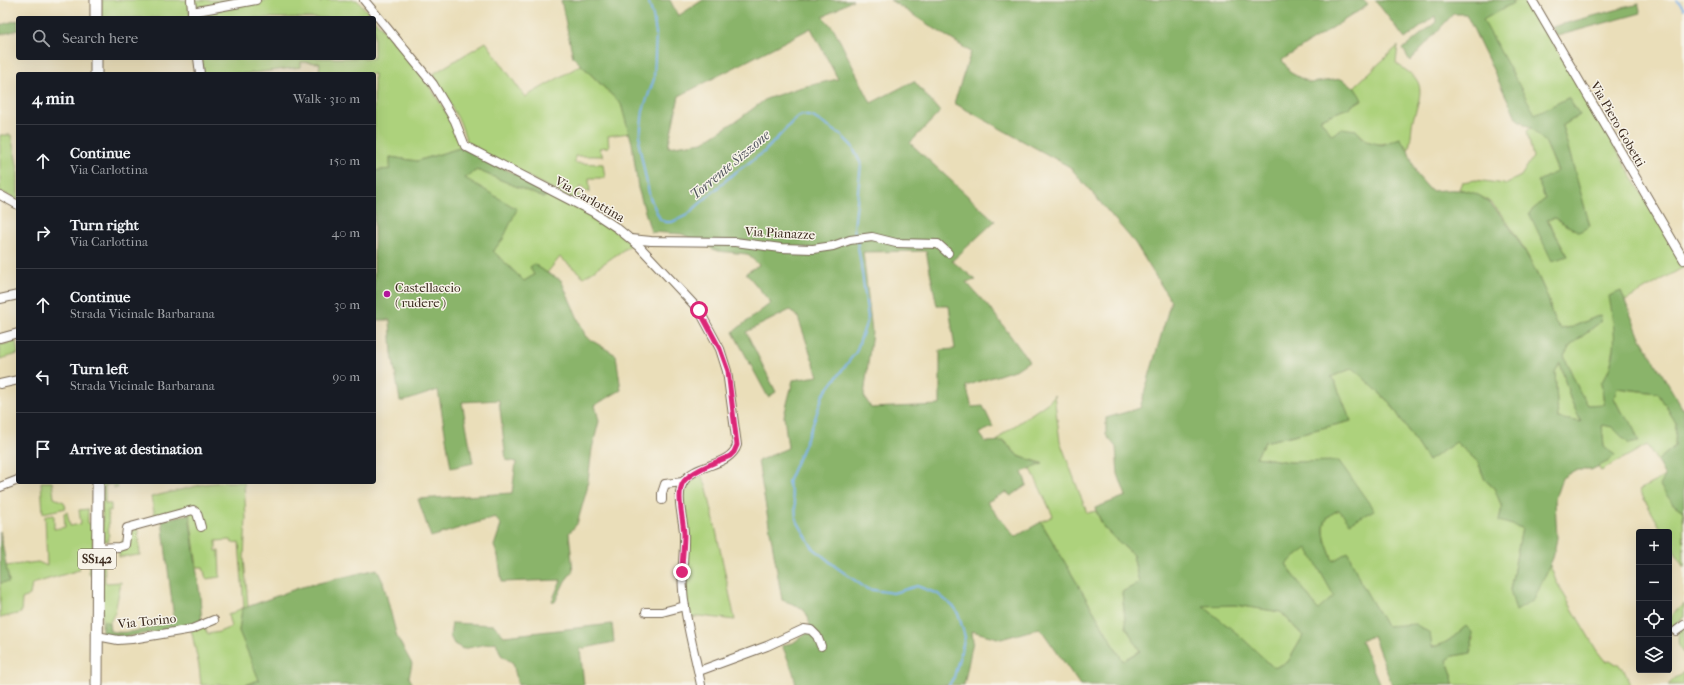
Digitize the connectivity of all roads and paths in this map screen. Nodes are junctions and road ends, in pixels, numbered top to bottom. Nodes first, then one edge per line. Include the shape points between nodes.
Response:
1 (96, 0) edge
2 (191, 0) edge
3 (256, 0) edge
4 (364, 0) edge
5 (1532, 0) edge
6 (192, 15) edge
7 (96, 16) edge
8 (96, 60) edge
9 (198, 60) edge
10 (96, 72) edge
11 (200, 72) edge
12 (0, 195) edge
13 (16, 204) edge
14 (630, 239) junction
15 (948, 253) dead end
16 (1684, 260) edge
17 (16, 295) edge
18 (0, 299) edge
19 (16, 334) edge
20 (0, 338) edge
21 (16, 380) edge
22 (0, 384) edge
23 (16, 481) edge
24 (683, 482) junction
25 (98, 484) edge
26 (0, 487) edge
27 (662, 500) dead end
28 (201, 527) dead end
29 (98, 548) junction
30 (686, 606) junction
31 (646, 612) dead end
32 (214, 620) dead end
33 (1684, 625) edge
34 (1676, 631) dead end
35 (97, 636) junction
36 (821, 646) dead end
37 (699, 671) junction
38 (97, 685) edge
39 (701, 685) edge

1 - 7 main road
2 - 6 street
3 - 6 street
4 - 14 street, Via Carlottina via 433,84 456,121 465,146 593,212
5 - 16 street, Via Piero Gobetti
8 - 10 main road
9 - 11 street
12 - 13 street
14 - 15 street, Via Pianazze via 734,242 813,249 872,237 896,243 938,244
14 - 24 street, Via Carlottina via 699,310 720,349 728,371 737,445 730,456 691,475
17 - 18 street
19 - 20 street
21 - 22 street
23 - 26 street
24 - 27 street via 665,484
24 - 30 street via 680,495 684,532 682,588
25 - 29 main road, SS142
28 - 29 street via 198,513 193,510 127,528 125,545
29 - 35 main road, SS142
30 - 31 street via 662,612
30 - 37 street
32 - 35 street, Via Torino via 192,629 132,639 118,640
33 - 34 street
35 - 38 main road
36 - 37 street via 811,630 804,629 768,646
37 - 39 street

